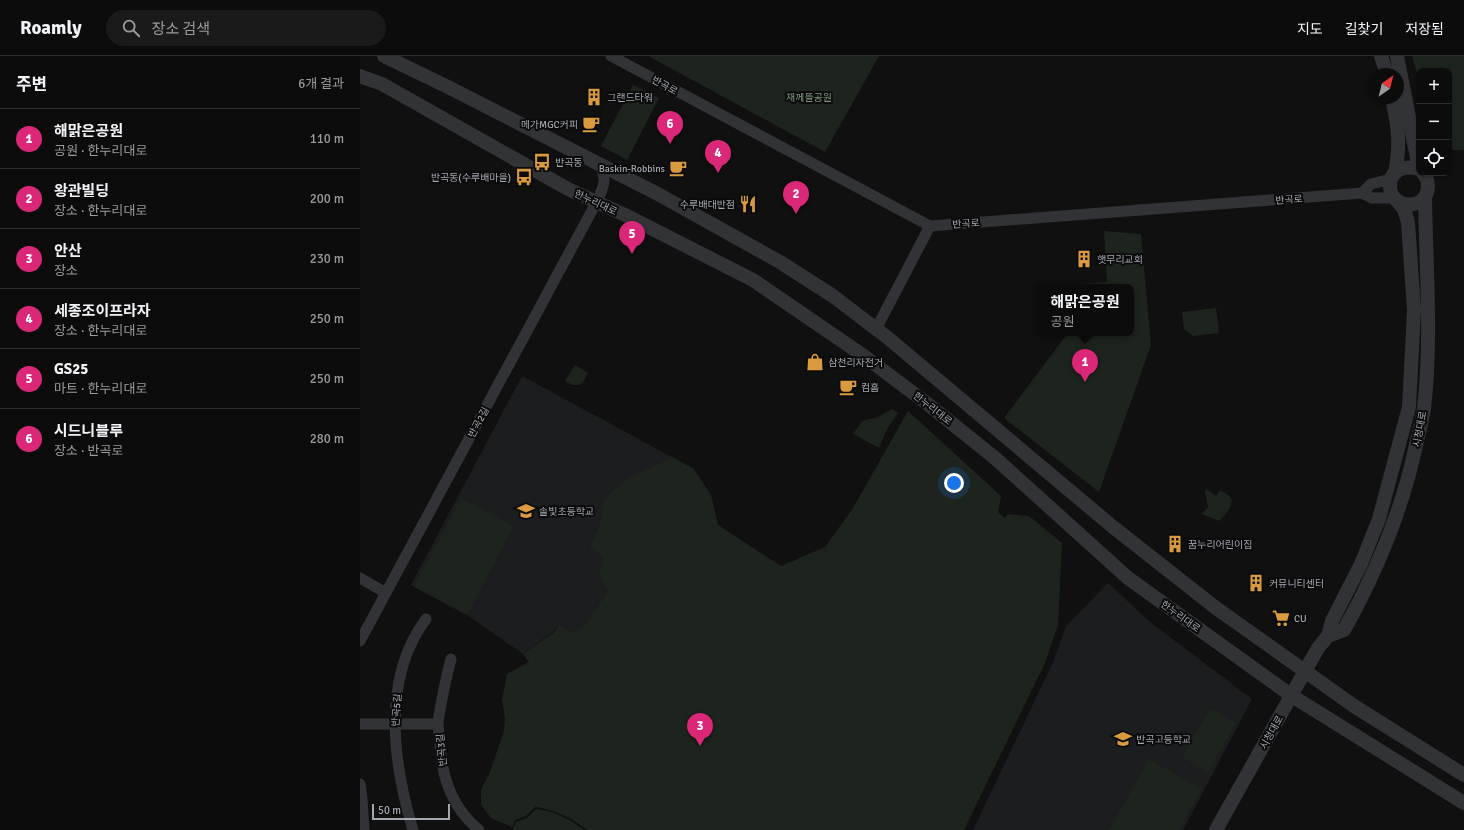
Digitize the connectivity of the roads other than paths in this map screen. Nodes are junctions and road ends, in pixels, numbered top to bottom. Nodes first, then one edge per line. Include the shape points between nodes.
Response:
1 (384, 56) edge
2 (611, 56) edge
3 (1381, 56) edge
4 (1397, 56) edge
5 (1385, 68) edge
6 (360, 76) edge
7 (1393, 104) edge
8 (1416, 154) edge
9 (600, 164) junction
10 (1416, 168) edge
11 (1393, 176) junction
12 (1425, 176) edge
13 (1362, 193) junction
14 (1425, 197) junction
15 (1397, 200) junction
16 (596, 202) junction
17 (930, 226) junction
18 (876, 329) junction
19 (360, 578) edge
20 (386, 593) junction
21 (426, 619) dead end
22 (1328, 636) junction
23 (360, 641) edge
24 (451, 659) dead end
25 (1304, 671) junction
26 (1292, 696) junction
27 (360, 724) edge
28 (438, 724) junction
29 (394, 725) junction
30 (1464, 776) edge
31 (360, 784) edge
32 (1464, 803) edge
33 (364, 830) edge
34 (413, 830) edge
35 (479, 830) edge
36 (1216, 830) edge

1 - 9 street
2 - 17 street, 반곡로
3 - 5 street
4 - 8 street
6 - 16 street, 한누리대로 via 382,84 568,189
7 - 11 street via 1399,134 1399,152
9 - 16 street, 반곡2길 via 605,185
9 - 18 street via 780,262 833,296
10 - 11 street via 1402,168
11 - 13 street via 1371,184
11 - 15 street, 시청대로 via 1391,192
12 - 14 street, 시청대로 via 1428,182
13 - 15 street via 1372,198
13 - 17 street, 반곡로
14 - 15 street via 1413,205 1406,205
14 - 22 street, 시청대로 via 1428,351 1424,410 1415,452 1407,486 1374,572 1344,630
15 - 22 street, 시청대로 via 1404,209 1408,222 1414,310 1409,407 1379,519 1361,564 1332,621
16 - 20 street, 반곡2길
16 - 26 street, 한누리대로 via 753,280 864,356 995,458 1128,578
17 - 18 street
18 - 25 street via 1119,532 1216,608
19 - 20 street
20 - 23 street, 반곡2길
21 - 29 street, 반곡5길 via 404,661 398,682
22 - 25 street, 시청대로
24 - 28 street, 반곡3길
25 - 26 street, 시청대로
25 - 30 street
26 - 32 street, 한누리대로
26 - 36 street, 시청대로
27 - 29 street
28 - 29 street
28 - 35 street, 반곡3길 via 446,783 454,802
29 - 34 street, 반곡5길 via 401,784
31 - 33 street

